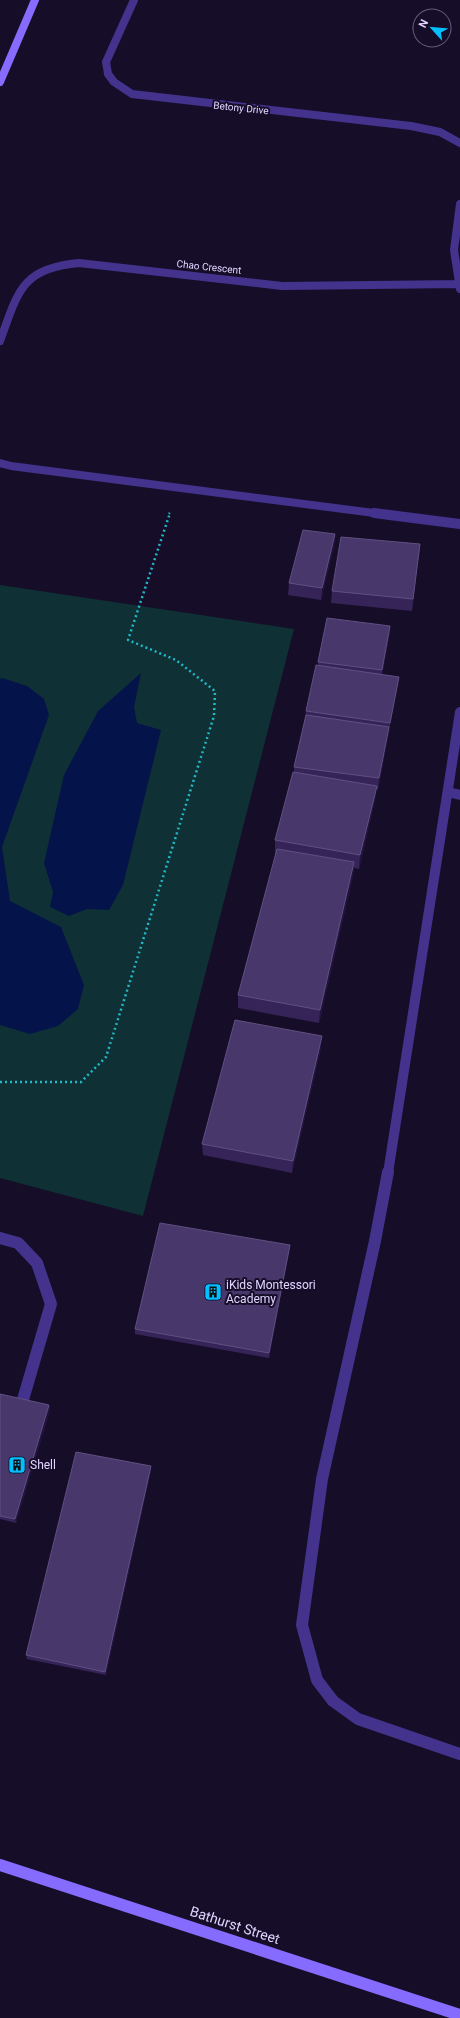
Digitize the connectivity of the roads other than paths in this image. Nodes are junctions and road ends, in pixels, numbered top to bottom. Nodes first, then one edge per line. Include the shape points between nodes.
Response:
1 (35, 0) edge
2 (134, 0) edge
3 (0, 82) edge
4 (460, 143) edge
5 (460, 204) edge
6 (459, 287) edge
7 (0, 341) edge
8 (0, 463) edge
9 (460, 524) edge
10 (460, 712) edge
11 (448, 792) junction
12 (460, 795) edge
13 (0, 1238) edge
14 (22, 1403) edge
15 (459, 1754) edge
16 (0, 1866) edge
17 (460, 2014) edge

1 - 3 main road
2 - 4 street, Betony Drive via 106,62 106,69 113,83 132,94 411,126 440,132
5 - 6 street via 454,250
6 - 7 street, Chao Crescent via 282,286 79,263 62,264 40,271 24,286
8 - 9 street
10 - 11 street
11 - 12 street
11 - 15 street via 390,1163 322,1479 302,1625 317,1680 333,1700 358,1719
13 - 14 street via 18,1243 37,1262 51,1304
16 - 17 main road, Bathurst Street

